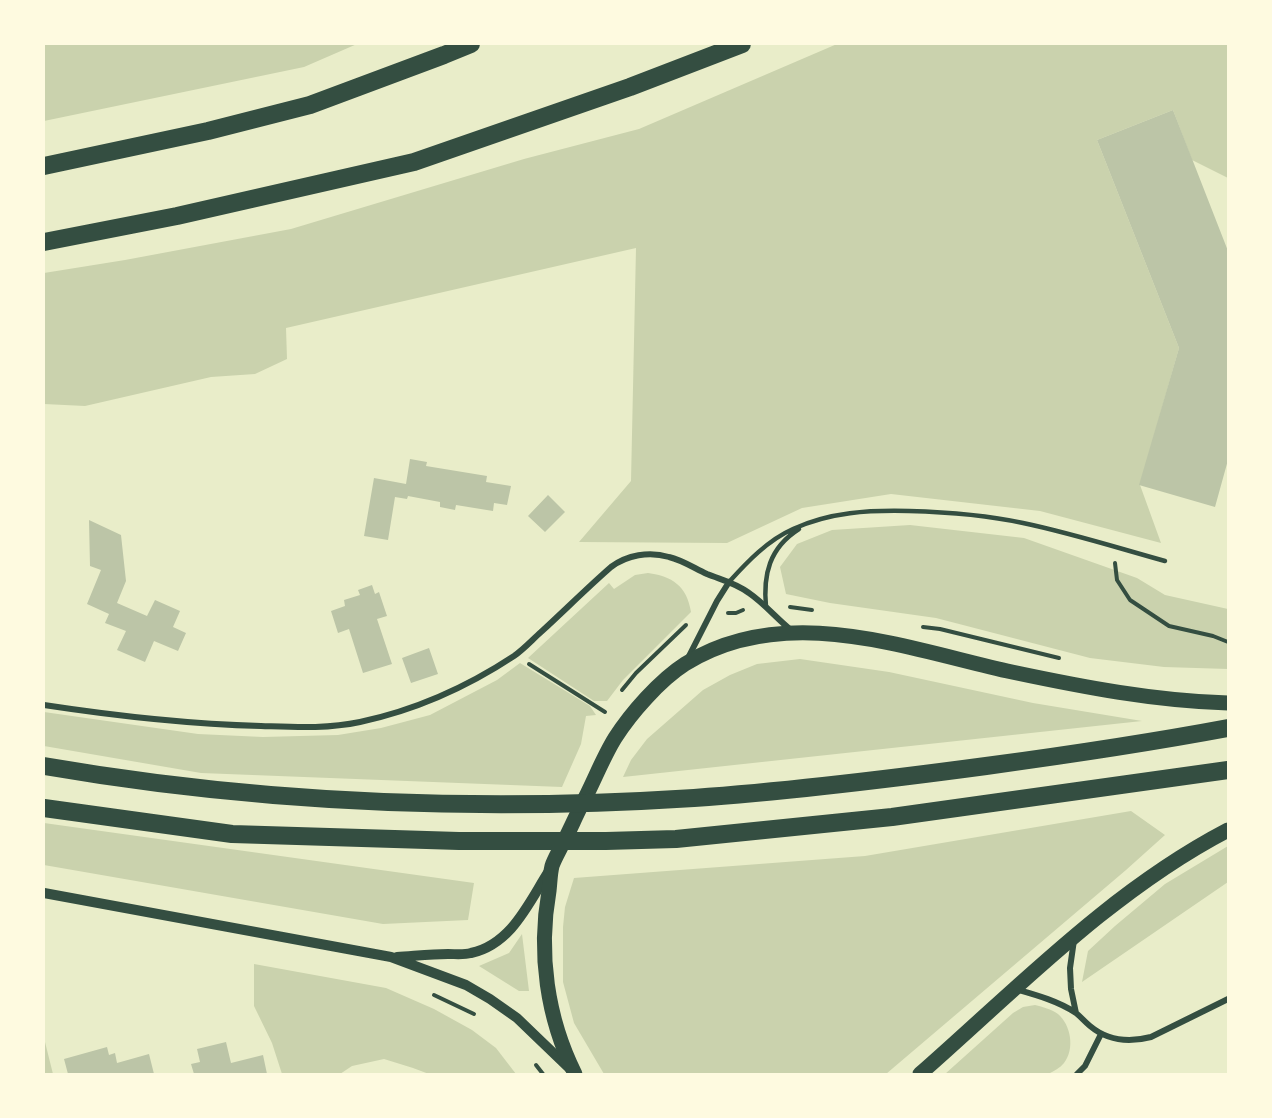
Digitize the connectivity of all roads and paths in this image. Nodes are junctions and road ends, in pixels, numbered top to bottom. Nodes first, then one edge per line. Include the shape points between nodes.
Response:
1 (471, 44) edge
2 (742, 44) edge
3 (44, 166) edge
4 (44, 242) edge
5 (809, 524) junction
6 (1113, 546) junction
7 (1165, 561) dead end
8 (729, 582) junction
9 (789, 606) dead end
10 (766, 607) junction
11 (745, 609) dead end
12 (812, 610) dead end
13 (729, 613) dead end
14 (917, 626) dead end
15 (794, 632) junction
16 (1228, 642) edge
17 (516, 654) junction
18 (1068, 660) dead end
19 (685, 664) junction
20 (1228, 703) edge
21 (44, 705) edge
22 (605, 712) dead end
23 (1228, 729) edge
24 (44, 766) edge
25 (1228, 770) edge
26 (44, 808) edge
27 (1228, 830) edge
28 (552, 866) junction
29 (44, 893) edge
30 (1075, 937) junction
31 (391, 957) junction
32 (1015, 989) junction
33 (431, 994) dead end
34 (1228, 999) edge
35 (1076, 1013) junction
36 (475, 1014) dead end
37 (1101, 1034) junction
38 (575, 1074) edge
39 (920, 1074) edge
40 (1077, 1074) edge

1 - 3 highway via 310,105
2 - 4 highway via 414,162
5 - 6 lane via 831,516 881,510 956,513 1022,523
5 - 8 lane via 793,529 768,546
5 - 10 lane via 785,540 770,562
6 - 7 lane
6 - 16 path via 1117,580 1130,600 1169,626
8 - 10 street
8 - 17 street via 668,556 629,557 611,567
8 - 19 street
9 - 12 path
10 - 15 street
11 - 13 path
14 - 18 path
15 - 19 main road via 746,639
15 - 20 main road via 874,640 1102,690
17 - 21 street via 469,683 422,705 340,725 213,725
17 - 22 path
19 - 28 main road via 650,694 615,738
23 - 24 highway via 874,781 627,801 492,804 293,797
25 - 26 highway via 892,817 676,839 459,841 232,834
27 - 30 main road via 1149,877
28 - 31 street via 501,940 470,954
28 - 38 main road via 544,965 551,1010
29 - 31 street
30 - 32 main road
30 - 35 street via 1070,968
31 - 38 street via 466,985 490,999 517,1018
32 - 35 street via 1041,996
32 - 39 main road
33 - 36 path
34 - 37 street via 1145,1039 1115,1040
35 - 37 street
37 - 40 street

